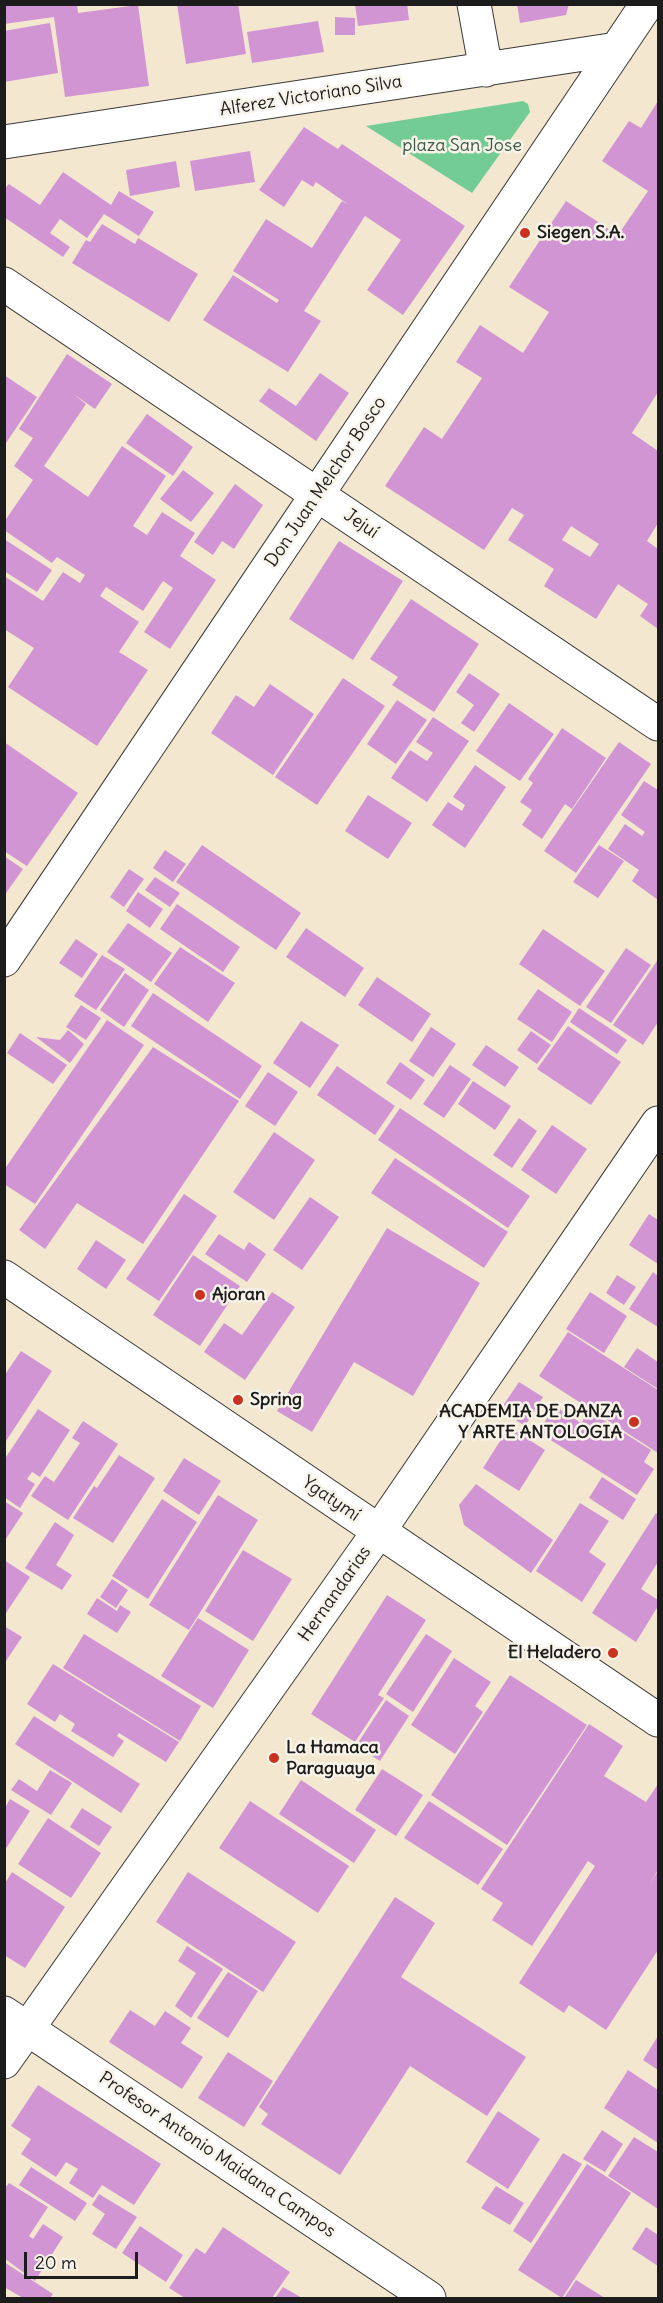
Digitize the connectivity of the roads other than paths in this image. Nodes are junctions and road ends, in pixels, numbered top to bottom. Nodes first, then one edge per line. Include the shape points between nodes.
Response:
1 (474, 4) edge
2 (646, 4) edge
3 (617, 49) junction
4 (486, 70) junction
5 (4, 142) edge
6 (4, 284) edge
7 (317, 495) junction
8 (658, 724) edge
9 (4, 960) edge
10 (658, 1123) edge
11 (4, 1277) edge
12 (379, 1531) junction
13 (658, 1720) edge
14 (16, 2020) edge
15 (4, 2062) edge
16 (429, 2298) edge

1 - 4 street
2 - 3 street, Don Juan Melchor Bosco
3 - 4 street, Alferez Victoriano Silva
3 - 7 street, Don Juan Melchor Bosco
4 - 5 street, Alferez Victoriano Silva
6 - 7 street, Jejuí
7 - 8 street, Jejuí
7 - 9 street, Don Juan Melchor Bosco
10 - 12 street, Hernandarias
11 - 12 street, Ygatymí
12 - 13 street, Ygatymí
12 - 14 street, Hernandarias
14 - 15 street, Hernandarias
14 - 16 street, Profesor Antonio Maidana Campos

